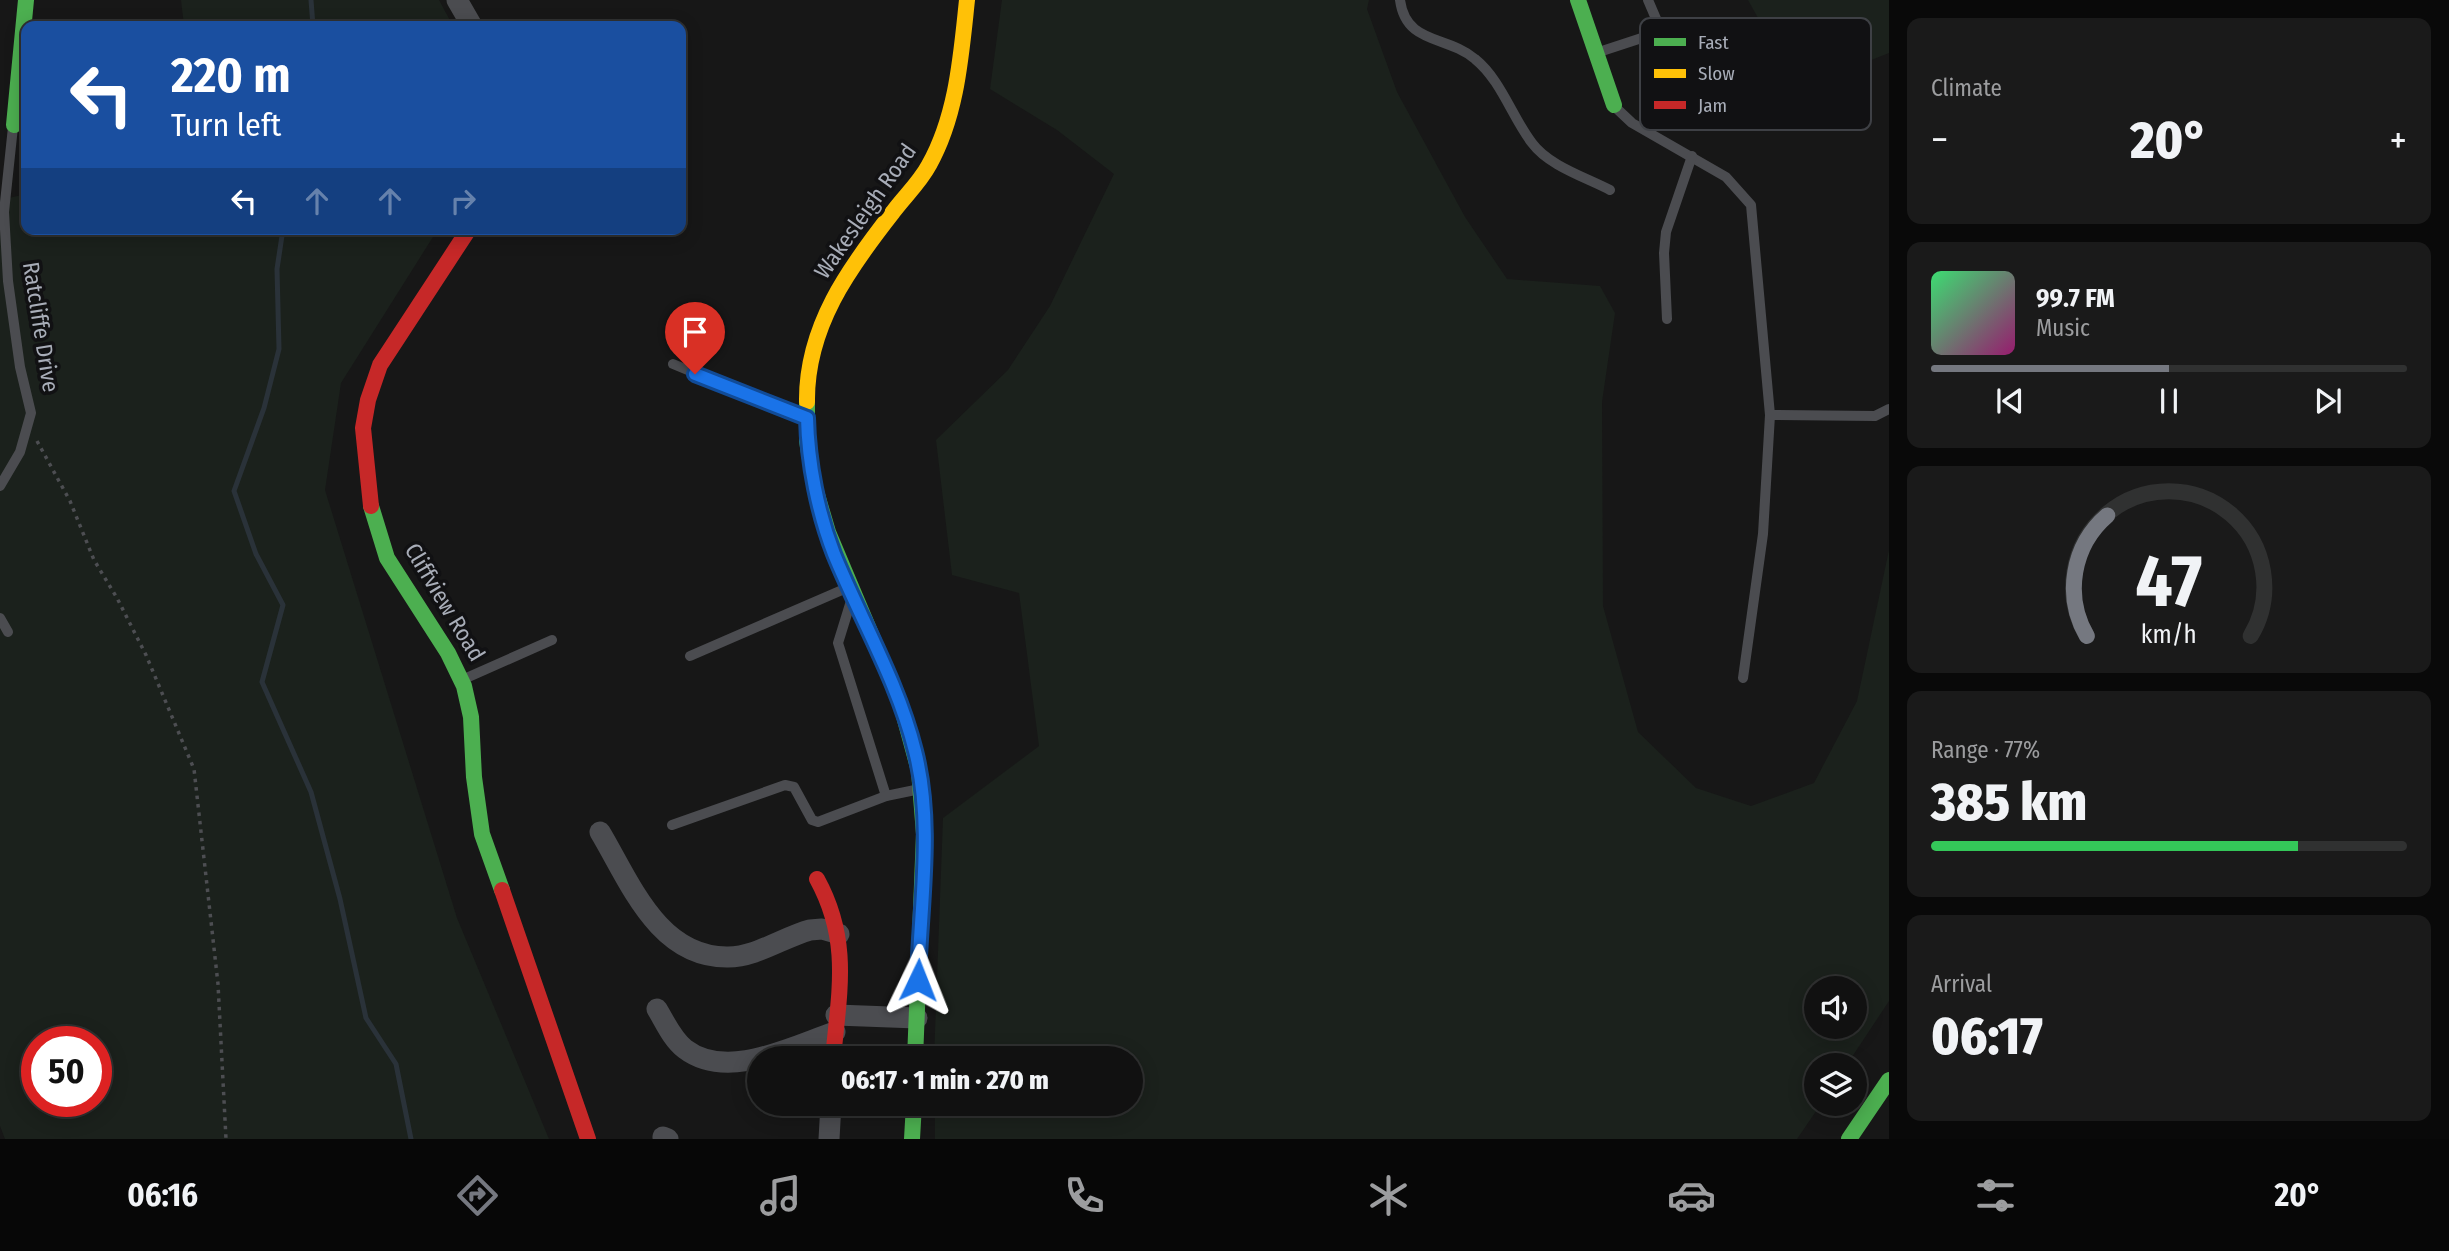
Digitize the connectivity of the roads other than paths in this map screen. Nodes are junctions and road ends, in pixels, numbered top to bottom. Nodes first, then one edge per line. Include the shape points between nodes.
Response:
1 (26, 0) edge
2 (457, 0) edge
3 (967, 0) edge
4 (1400, 0) edge
5 (1578, 0) edge
6 (1648, 0) edge
7 (1655, 18) edge
8 (24, 21) edge
9 (469, 21) edge
10 (1640, 38) edge
11 (21, 52) edge
12 (1596, 52) junction
13 (1614, 105) joint
14 (14, 125) joint
15 (1640, 127) edge
16 (1645, 130) edge
17 (1692, 156) junction
18 (1610, 190) dead end
19 (465, 235) edge
20 (1667, 319) dead end
21 (673, 364) dead end
22 (1889, 409) edge
23 (1770, 415) junction
24 (807, 418) junction
25 (0, 486) edge
26 (851, 591) junction
27 (0, 618) edge
28 (8, 632) dead end
29 (552, 640) dead end
30 (690, 656) dead end
31 (1743, 678) dead end
32 (461, 680) junction
33 (923, 788) junction
34 (886, 796) junction
35 (672, 825) dead end
36 (600, 832) dead end
37 (817, 879) dead end
38 (839, 934) junction
39 (657, 1009) dead end
40 (917, 1018) junction
41 (835, 1023) junction
42 (834, 1046) edge
43 (916, 1046) edge
44 (1889, 1080) edge
45 (829, 1116) edge
46 (913, 1116) edge
47 (824, 1138) edge
48 (588, 1139) edge
49 (912, 1139) edge
50 (1849, 1139) edge

1 - 8 main road, Ratcliffe Drive
2 - 9 street
3 - 24 main road, Wakesleigh Road via 960,68 947,125 929,166 830,299 811,355
4 - 18 lane via 1406,24 1462,50 1488,72 1533,145 1548,158
5 - 12 main road
6 - 7 lane
10 - 12 lane
11 - 14 main road, Ratcliffe Drive
12 - 13 main road
13 - 15 lane
14 - 25 lane, Ratcliffe Drive via 6,183 6,239 12,321 29,400 29,427
16 - 17 lane
17 - 20 lane via 1666,232
17 - 23 lane via 1726,177 1751,205
19 - 32 main road, Cliffview Road via 380,365 363,429 368,496 387,558 427,617
21 - 24 lane
22 - 23 lane via 1875,416
23 - 31 lane via 1763,534
24 - 26 main road, Wakesleigh Road via 813,477 833,552
26 - 30 lane
26 - 33 main road, Wakesleigh Road via 894,686
26 - 34 lane via 838,643
27 - 28 lane
29 - 32 lane
32 - 48 main road, Cliffview Road via 471,717 482,834
33 - 34 lane
33 - 40 main road, Wakesleigh Road
34 - 35 lane via 818,822 812,820 794,787 785,785
36 - 38 street via 660,930 698,952 729,958 810,930
37 - 38 main road via 834,910
38 - 41 main road
39 - 41 street via 684,1048 722,1062 757,1058
40 - 41 street
40 - 43 main road, Wakesleigh Road
41 - 42 main road
44 - 50 main road
45 - 47 street
46 - 49 main road

